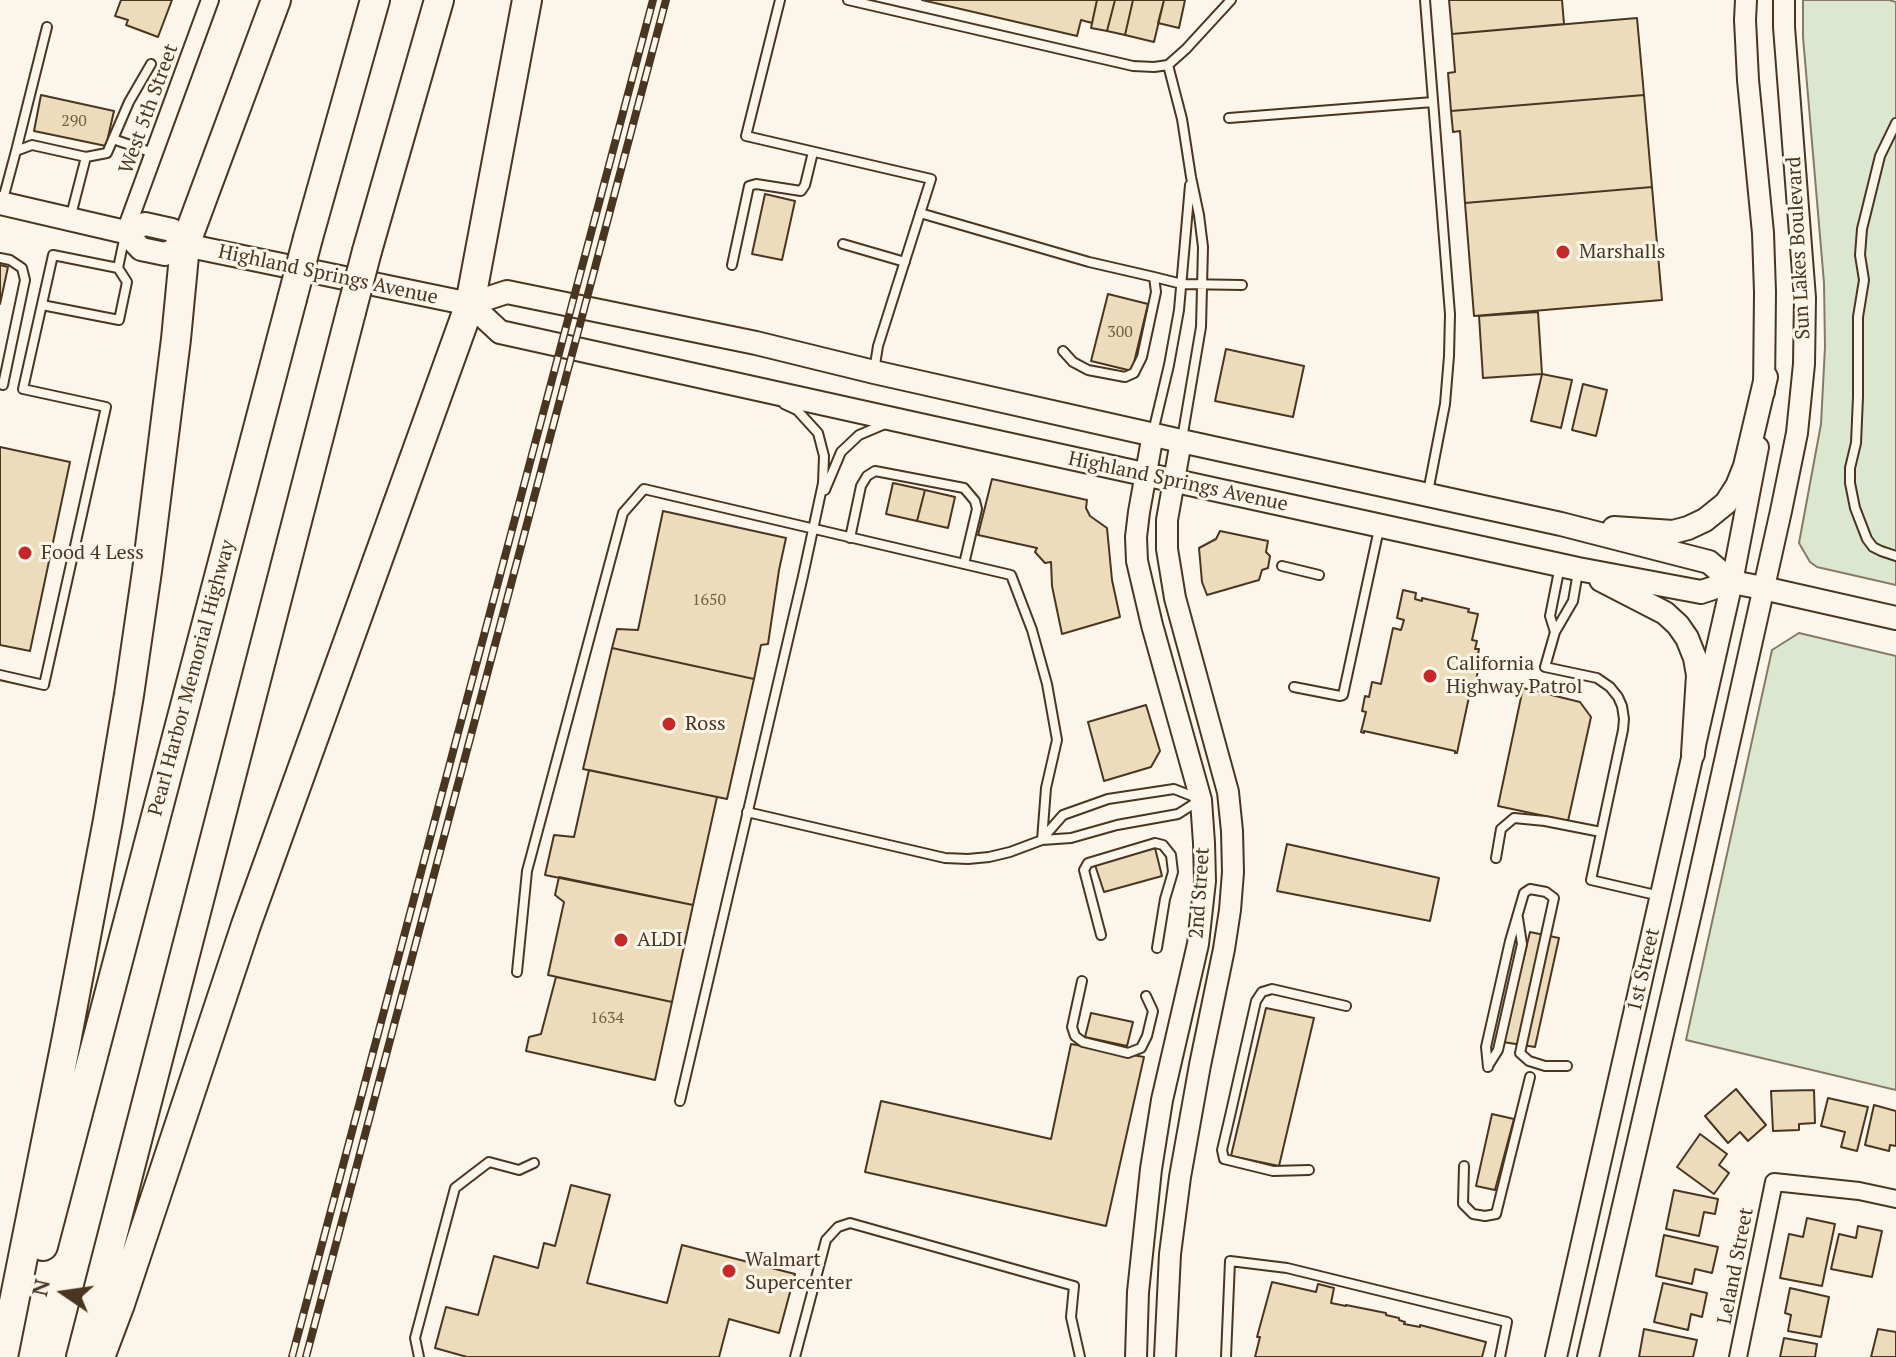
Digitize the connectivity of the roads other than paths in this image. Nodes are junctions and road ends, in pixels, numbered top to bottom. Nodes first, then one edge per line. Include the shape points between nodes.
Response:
1 (210, 0) edge
2 (276, 0) edge
3 (375, 0) edge
4 (439, 0) edge
5 (527, 0) edge
6 (780, 0) edge
7 (848, 0) edge
8 (1231, 0) edge
9 (1425, 0) edge
10 (1746, 0) edge
11 (1784, 0) edge
12 (47, 27) dead end
13 (151, 64) dead end
14 (1168, 65) junction
15 (1433, 102) junction
16 (1229, 118) dead end
17 (1896, 123) edge
18 (113, 139) junction
19 (16, 151) junction
20 (813, 152) junction
21 (154, 153) junction
22 (86, 157) junction
23 (1191, 177) junction
24 (1, 203) edge
25 (920, 213) junction
26 (70, 219) junction
27 (125, 232) junction
28 (843, 244) dead end
29 (185, 245) junction
30 (0, 258) edge
31 (905, 262) junction
32 (732, 265) dead end
33 (118, 268) junction
34 (1154, 277) junction
35 (1182, 284) junction
36 (1203, 285) junction
37 (1242, 285) dead end
38 (470, 304) junction
39 (42, 305) junction
40 (1063, 351) dead end
41 (874, 372) junction
42 (1766, 377) junction
43 (3, 385) dead end
44 (751, 388) junction
45 (929, 427) junction
46 (1153, 434) junction
47 (1181, 441) junction
48 (1146, 475) junction
49 (1174, 481) junction
50 (1428, 495) junction
51 (819, 505) junction
52 (1561, 524) junction
53 (1379, 525) junction
54 (814, 527) junction
55 (850, 538) junction
56 (1896, 556) edge
57 (964, 564) junction
58 (1282, 566) dead end
59 (1569, 567) junction
60 (1319, 575) dead end
61 (1732, 582) junction
62 (1763, 588) junction
63 (1896, 618) edge
64 (1555, 632) junction
65 (0, 675) edge
66 (1294, 687) dead end
67 (1693, 754) junction
68 (1201, 800) junction
69 (747, 812) junction
70 (1601, 832) junction
71 (1042, 840) junction
72 (1496, 858) dead end
73 (1661, 896) junction
74 (1101, 935) dead end
75 (1157, 948) dead end
76 (517, 972) dead end
77 (1082, 981) dead end
78 (1146, 996) dead end
79 (1346, 1006) dead end
80 (1178, 1030) junction
81 (1567, 1066) dead end
82 (1488, 1067) dead end
83 (1530, 1077) dead end
84 (680, 1101) dead end
85 (534, 1163) dead end
86 (1464, 1166) dead end
87 (1309, 1170) dead end
88 (1180, 1177) junction
89 (1896, 1199) edge
90 (1138, 1292) junction
91 (3, 1357) edge
92 (13, 1357) edge
93 (81, 1357) edge
94 (100, 1357) edge
95 (419, 1357) edge
96 (795, 1357) edge
97 (1080, 1357) edge
98 (1136, 1357) edge
99 (1154, 1357) edge
100 (1165, 1357) edge
101 (1226, 1357) edge
102 (1500, 1357) edge
103 (1556, 1357) edge
104 (1588, 1357) edge
105 (1738, 1357) edge

1 - 21 street, West 5th Street
2 - 29 highway
3 - 92 highway, Pearl Harbor Memorial Highway, bridge
4 - 93 highway, bridge via 367,251
5 - 38 highway
6 - 20 lane via 746,136
7 - 14 lane via 1133,66
8 - 14 lane
9 - 15 lane
10 - 42 street, Sun Lakes Boulevard
11 - 62 street, Sun Lakes Boulevard via 1805,298 1804,364 1797,433
12 - 19 lane
13 - 18 lane
14 - 23 lane
15 - 16 lane
15 - 50 lane via 1450,314 1445,404
17 - 56 lane via 1880,156 1862,229 1864,280 1850,483 1867,539
18 - 21 lane
18 - 22 lane via 107,153
19 - 22 lane via 32,145
19 - 24 lane
20 - 25 lane via 931,179
20 - 32 lane via 801,191 749,186
21 - 27 street, West 5th Street
22 - 26 lane
23 - 35 lane
23 - 36 lane via 1203,247
24 - 26 main road, Highland Springs Avenue
25 - 31 lane
25 - 34 lane
26 - 27 main road, Highland Springs Avenue
27 - 29 main road, Highland Springs Avenue via 145,224 172,230
27 - 33 lane
28 - 31 lane
29 - 38 main road, Highland Springs Avenue
29 - 91 highway via 129,695
30 - 43 lane via 22,268 25,280
31 - 41 lane
33 - 39 lane via 53,255
33 - 39 lane via 127,282 119,320
34 - 35 lane
34 - 40 lane via 1156,292 1134,373 1125,377 1088,370
35 - 36 lane
35 - 46 lane
36 - 37 lane
36 - 47 lane
38 - 41 main road, Highland Springs Avenue via 507,292
38 - 44 main road, Highland Springs Avenue via 500,332
38 - 94 highway via 246,925
39 - 65 lane via 23,389 106,407 44,685
41 - 46 main road, Highland Springs Avenue
42 - 52 main road via 1737,486 1705,520 1673,532
42 - 61 street, Sun Lakes Boulevard via 1754,476
44 - 45 main road, Highland Springs Avenue
44 - 51 lane via 797,410 818,433 824,456
45 - 48 main road, Highland Springs Avenue
45 - 51 lane via 884,424 859,435 841,452
46 - 47 main road, Highland Springs Avenue
46 - 48 street, 2nd Street
47 - 49 street, 2nd Street
47 - 50 main road, Highland Springs Avenue
48 - 49 main road, Highland Springs Avenue
48 - 68 street, 2nd Street via 1137,561
49 - 53 main road, Highland Springs Avenue
49 - 88 street, 2nd Street via 1166,536 1171,575 1228,792 1233,872 1224,949
50 - 52 main road, Highland Springs Avenue
51 - 54 lane
52 - 61 main road via 1709,562
53 - 59 main road, Highland Springs Avenue
53 - 66 lane via 1343,695
54 - 55 lane
54 - 69 lane
54 - 76 lane via 644,489 623,513 527,871
55 - 57 lane
55 - 57 lane via 861,486 875,471 964,488 977,509
57 - 71 lane via 1011,575 1032,630 1057,740
58 - 60 lane
59 - 61 main road, Highland Springs Avenue via 1701,592
59 - 64 lane via 1550,616
59 - 64 lane via 1573,601
59 - 67 main road via 1665,613 1687,638 1698,675
61 - 62 main road, Highland Springs Avenue
61 - 67 street, 1st Street
62 - 63 main road, Highland Springs Avenue
62 - 104 street, 1st Street
64 - 70 lane via 1545,667 1597,678 1622,706 1623,730
67 - 73 street, 1st Street
68 - 71 lane via 1178,814
68 - 71 lane via 1174,789 1108,799 1063,815
68 - 80 street, 2nd Street via 1203,905
69 - 71 lane via 945,858 989,857
69 - 84 lane
70 - 72 lane via 1514,818 1501,829
70 - 73 lane via 1591,880
73 - 103 street, 1st Street
74 - 75 lane via 1084,870 1088,863 1155,843 1171,855 1173,872
77 - 78 lane via 1072,1027 1075,1036 1128,1053 1141,1048 1147,1036 1153,1011
79 - 87 lane via 1272,989 1262,992 1222,1150 1224,1159 1236,1163 1273,1171
80 - 88 street via 1178,1084 1163,1172
80 - 90 street, 2nd Street via 1153,1155
81 - 82 lane via 1545,1066 1520,1053 1554,898 1530,889 1517,915 1486,1047
83 - 86 lane via 1496,1214 1473,1214 1463,1204
85 - 95 lane via 519,1170 489,1162 455,1188 415,1338
88 - 100 street, 2nd Street
89 - 105 street, Leland Street via 1774,1182
90 - 98 street, 2nd Street
90 - 99 street via 1153,1304 1156,1315
96 - 97 lane via 826,1240 850,1223 1074,1286 1071,1317
101 - 102 lane via 1230,1261 1287,1268 1507,1322

